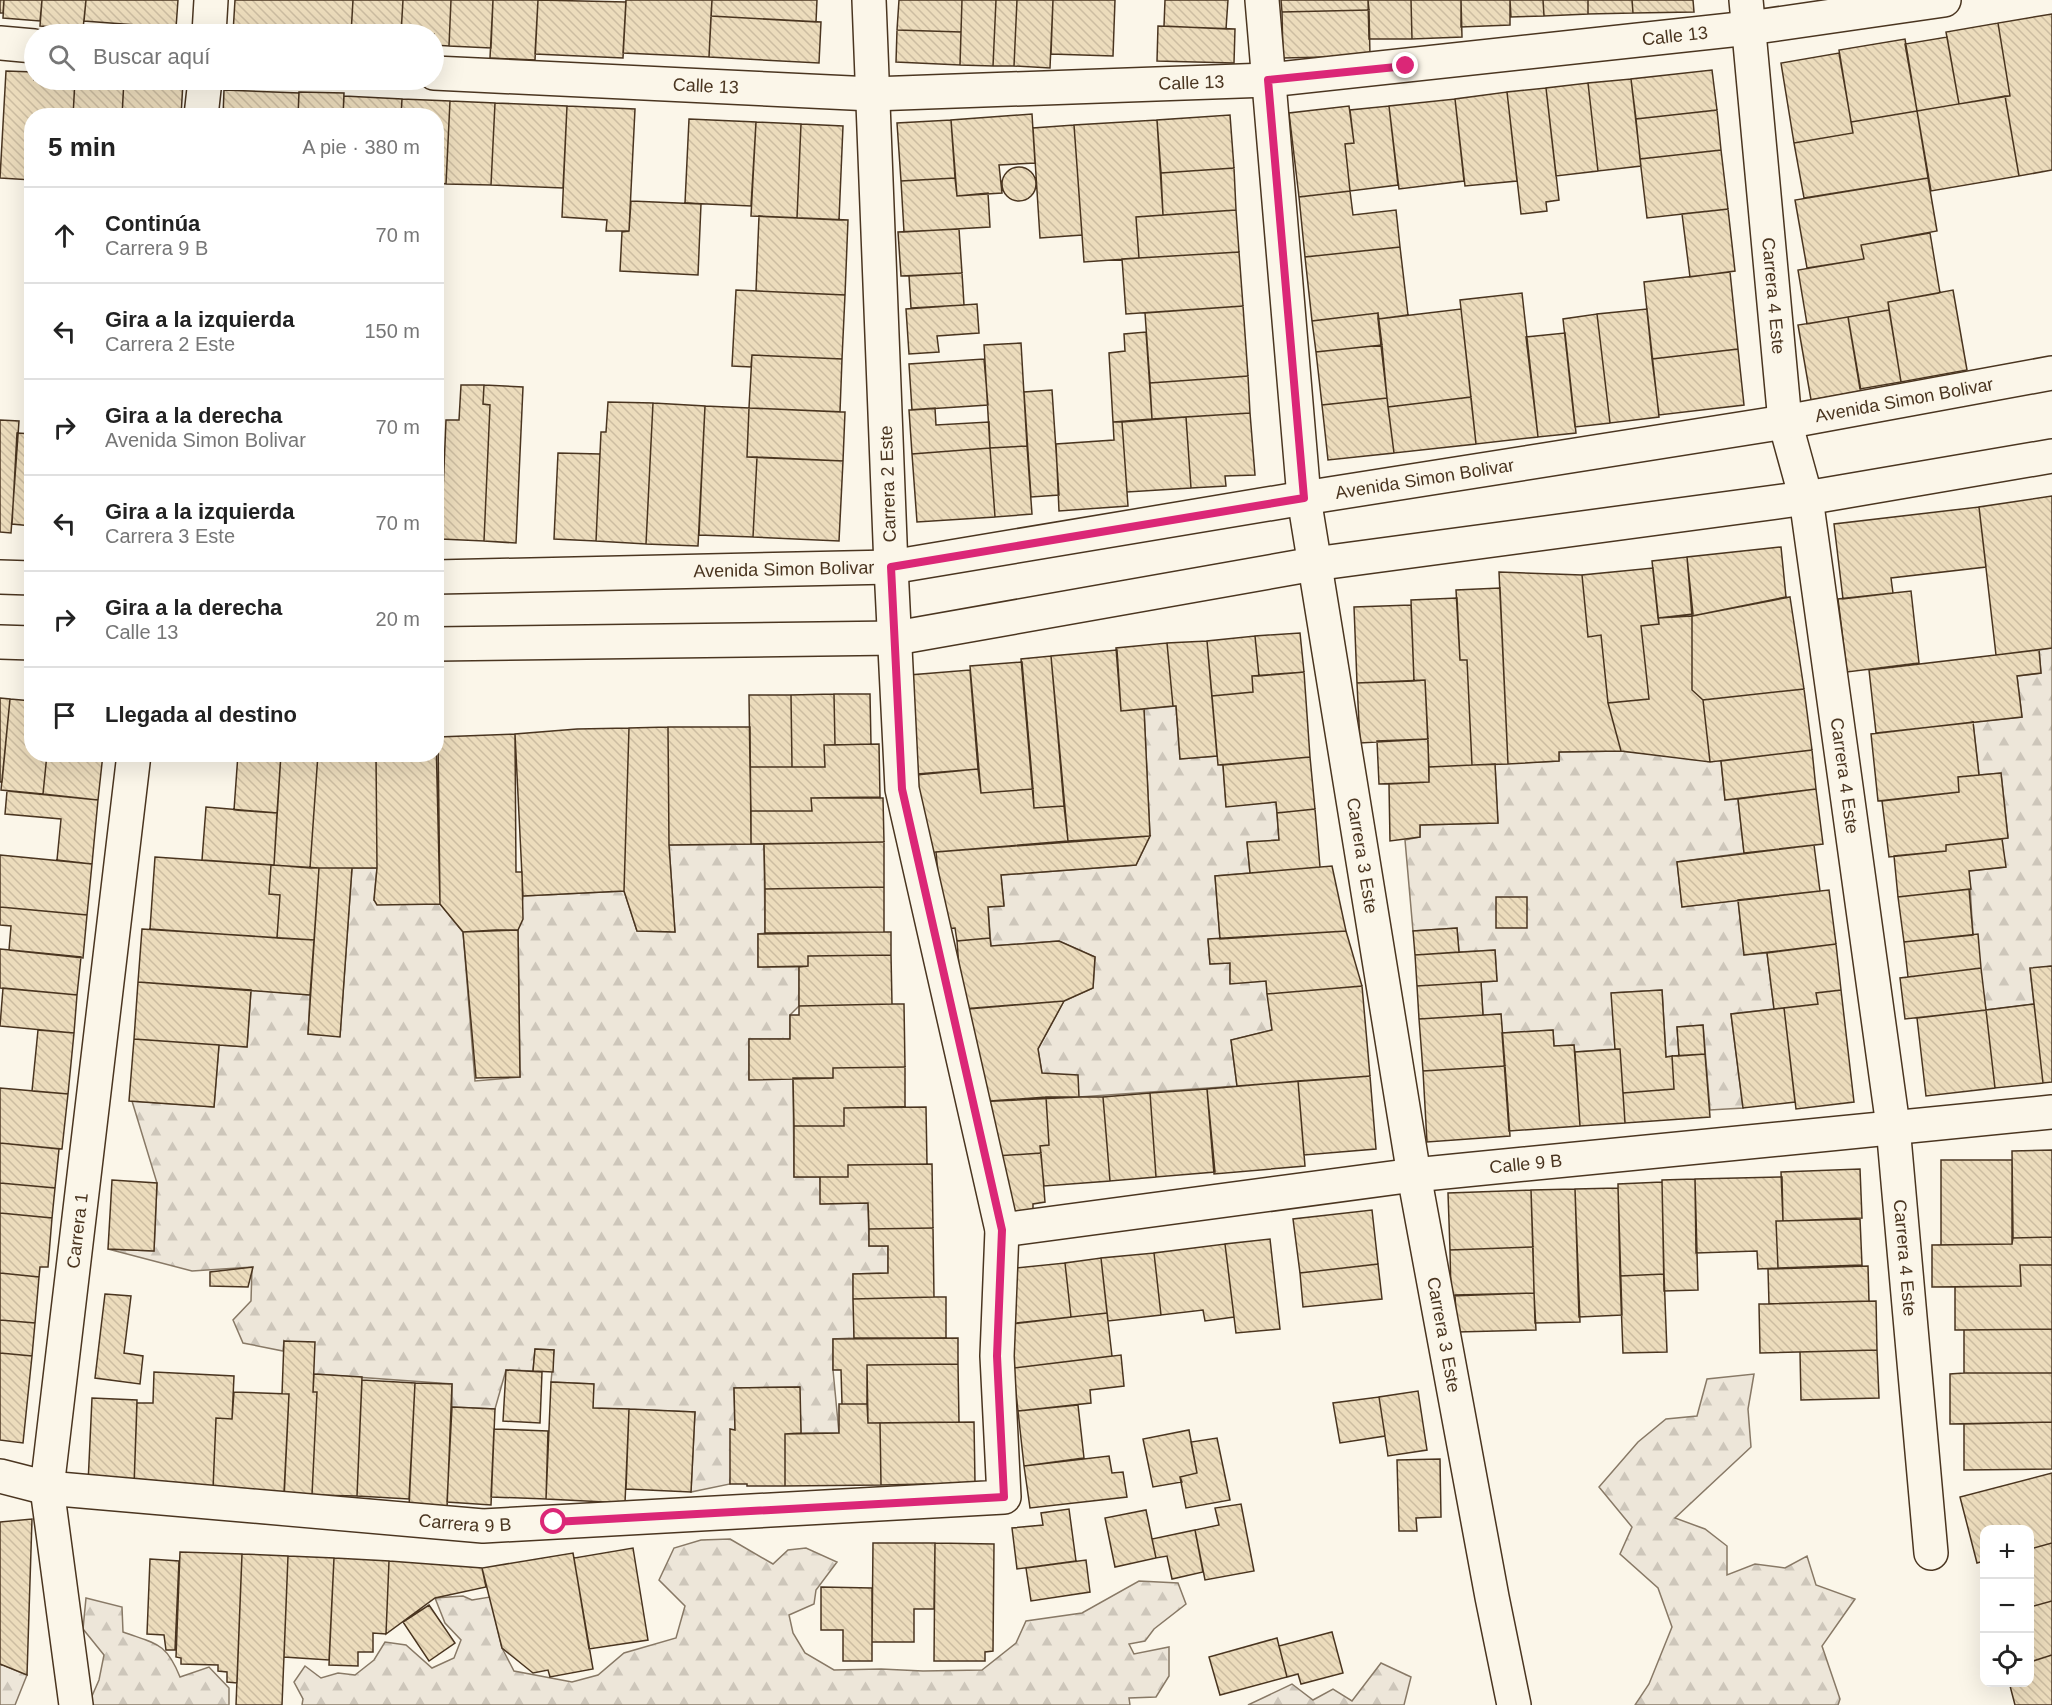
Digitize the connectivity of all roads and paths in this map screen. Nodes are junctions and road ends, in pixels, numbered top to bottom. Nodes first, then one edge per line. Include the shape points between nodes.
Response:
1 (211, 0) edge
2 (868, 0) edge
3 (1262, 0) edge
4 (1944, 0) edge
5 (1747, 14) edge
6 (210, 24) edge
7 (0, 43) edge
8 (24, 45) edge
9 (444, 73) edge
10 (1268, 80) junction
11 (204, 90) edge
12 (872, 94) junction
13 (202, 108) edge
14 (2052, 373) edge
15 (1785, 422) junction
16 (2052, 456) edge
17 (1304, 498) junction
18 (1806, 498) junction
19 (1314, 564) junction
20 (891, 567) junction
21 (0, 577) edge
22 (444, 577) edge
23 (24, 578) edge
24 (896, 638) junction
25 (0, 642) edge
26 (24, 643) edge
27 (444, 644) edge
28 (133, 762) edge
29 (2052, 1112) edge
30 (1893, 1126) junction
31 (1414, 1175) junction
32 (1002, 1230) junction
33 (0, 1476) edge
34 (47, 1488) junction
35 (1004, 1497) joint
36 (1931, 1553) dead end
37 (76, 1705) edge
38 (1514, 1705) edge

1 - 6 street
2 - 12 street, Carrera 2 Este
3 - 10 street, Carrera 3 Este
4 - 5 street, Calle 13
5 - 10 street, Calle 13
5 - 15 street, Carrera 4 Este
7 - 8 street
9 - 12 street, Calle 13
10 - 12 street, Calle 13
10 - 17 street, Carrera 3 Este
11 - 13 street
12 - 20 street, Carrera 2 Este
14 - 15 street, Avenida Simon Bolivar
15 - 17 street, Avenida Simon Bolivar
15 - 18 street, Carrera 4 Este
16 - 18 street
17 - 19 street, Carrera 3 Este
17 - 20 street, Avenida Simon Bolivar
18 - 19 street
18 - 30 street, Carrera 4 Este
19 - 24 street
19 - 31 street, Carrera 3 Este
20 - 22 street, Avenida Simon Bolivar
20 - 24 street, Carrera 2 Este
21 - 23 street
24 - 27 street
24 - 32 street, Carrera 2 Este via 902,789
25 - 26 street
28 - 34 street, Carrera 1
29 - 30 street, Calle 9 B
30 - 31 street, Calle 9 B
30 - 36 street, Carrera 4 Este
31 - 32 street, Calle 9 B
31 - 38 street, Carrera 3 Este
32 - 35 street, Carrera 2 Este via 997,1356
33 - 34 street, Carrera 9 B
34 - 35 street, Carrera 9 B via 483,1526
34 - 37 street, Carrera 1

